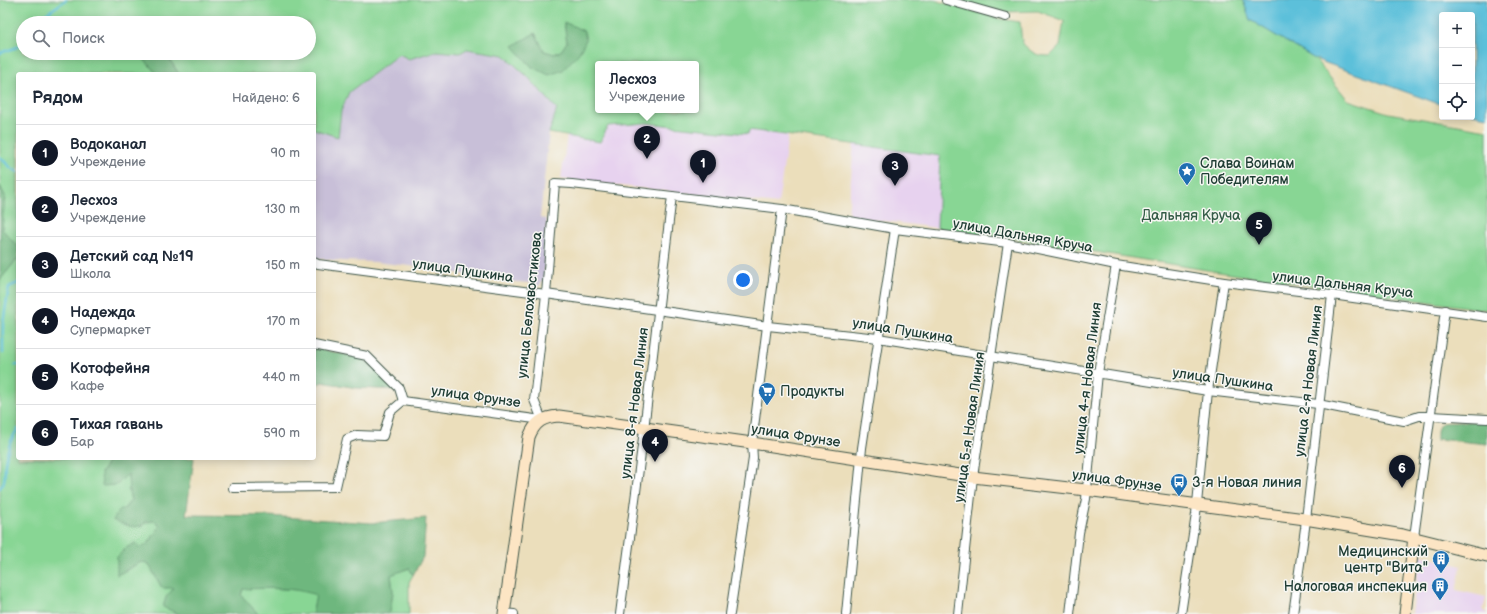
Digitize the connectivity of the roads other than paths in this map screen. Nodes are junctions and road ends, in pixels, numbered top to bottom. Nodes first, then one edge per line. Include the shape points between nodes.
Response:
1 (946, 0) edge
2 (1006, 17) dead end
3 (555, 183) joint
4 (672, 196) junction
5 (782, 209) junction
6 (895, 229) junction
7 (1008, 243) junction
8 (316, 263) edge
9 (1116, 264) junction
10 (1224, 282) junction
11 (546, 294) junction
12 (1332, 295) junction
13 (659, 310) junction
14 (1445, 310) junction
15 (1487, 317) edge
16 (768, 326) junction
17 (878, 338) junction
18 (316, 345) edge
19 (992, 357) junction
20 (1098, 373) junction
21 (1208, 391) junction
22 (403, 402) junction
23 (1318, 404) junction
24 (1430, 416) junction
25 (1487, 419) edge
26 (542, 420) junction
27 (644, 428) junction
28 (752, 443) junction
29 (861, 460) junction
30 (973, 477) junction
31 (233, 488) dead end
32 (1086, 490) junction
33 (1197, 505) junction
34 (1305, 519) junction
35 (1414, 538) junction
36 (1487, 556) edge
37 (507, 614) edge
38 (620, 614) edge
39 (730, 614) edge
40 (846, 614) edge
41 (958, 614) edge
42 (1070, 614) edge
43 (1181, 614) edge
44 (1293, 614) edge
45 (1405, 614) edge

1 - 2 street
3 - 4 street, улица Дальняя Круча
3 - 11 street, улица Белохвостикова
4 - 5 street, улица Дальняя Круча
4 - 13 street, улица 8-я Новая Линия
5 - 6 street, улица Дальняя Круча
5 - 16 street
6 - 7 street, улица Дальняя Круча
6 - 17 street
7 - 9 street, улица Дальняя Круча
7 - 19 street, улица 5-я Новая Линия
8 - 11 street, улица Пушкина
9 - 10 street, улица Дальняя Круча
9 - 20 street, улица 4-я Новая Линия
10 - 12 street, улица Дальняя Круча
10 - 21 street
11 - 13 street, улица Пушкина
11 - 26 street, улица Белохвостикова via 534,400
12 - 14 street, улица Дальняя Круча
12 - 23 street, улица 2-я Новая Линия
13 - 16 street, улица Пушкина
13 - 27 street, улица 8-я Новая Линия
14 - 15 street, улица Дальняя Круча
14 - 24 street
16 - 17 street, улица Пушкина
16 - 28 street
17 - 19 street, улица Пушкина
17 - 29 street
18 - 22 street via 366,356 399,388
19 - 20 street, улица Пушкина
19 - 30 street, улица 5-я Новая Линия
20 - 21 street, улица Пушкина
20 - 32 street, улица 4-я Новая Линия
21 - 23 street, улица Пушкина
21 - 33 street
22 - 26 street, улица Фрунзе
22 - 31 street via 390,412 383,436 357,435 347,439 336,487
23 - 24 street, улица Пушкина via 1404,421 1419,416
23 - 34 street, улица 2-я Новая Линия
24 - 25 street, улица Пушкина
24 - 35 street
26 - 27 main road, улица Фрунзе via 549,416 559,416
26 - 37 main road via 533,426 529,437
27 - 28 main road, улица Фрунзе
27 - 38 street, улица 8-я Новая Линия
28 - 29 main road, улица Фрунзе
28 - 39 street via 753,458
29 - 30 main road, улица Фрунзе
29 - 40 street
30 - 32 main road, улица Фрунзе
30 - 41 street, улица 5-я Новая Линия
32 - 33 main road, улица Фрунзе
32 - 42 street, улица 4-я Новая Линия
33 - 34 main road, улица Фрунзе
33 - 43 street
34 - 35 main road, улица Фрунзе
34 - 44 street, улица 2-я Новая Линия
35 - 36 main road, улица Фрунзе
35 - 45 main road

